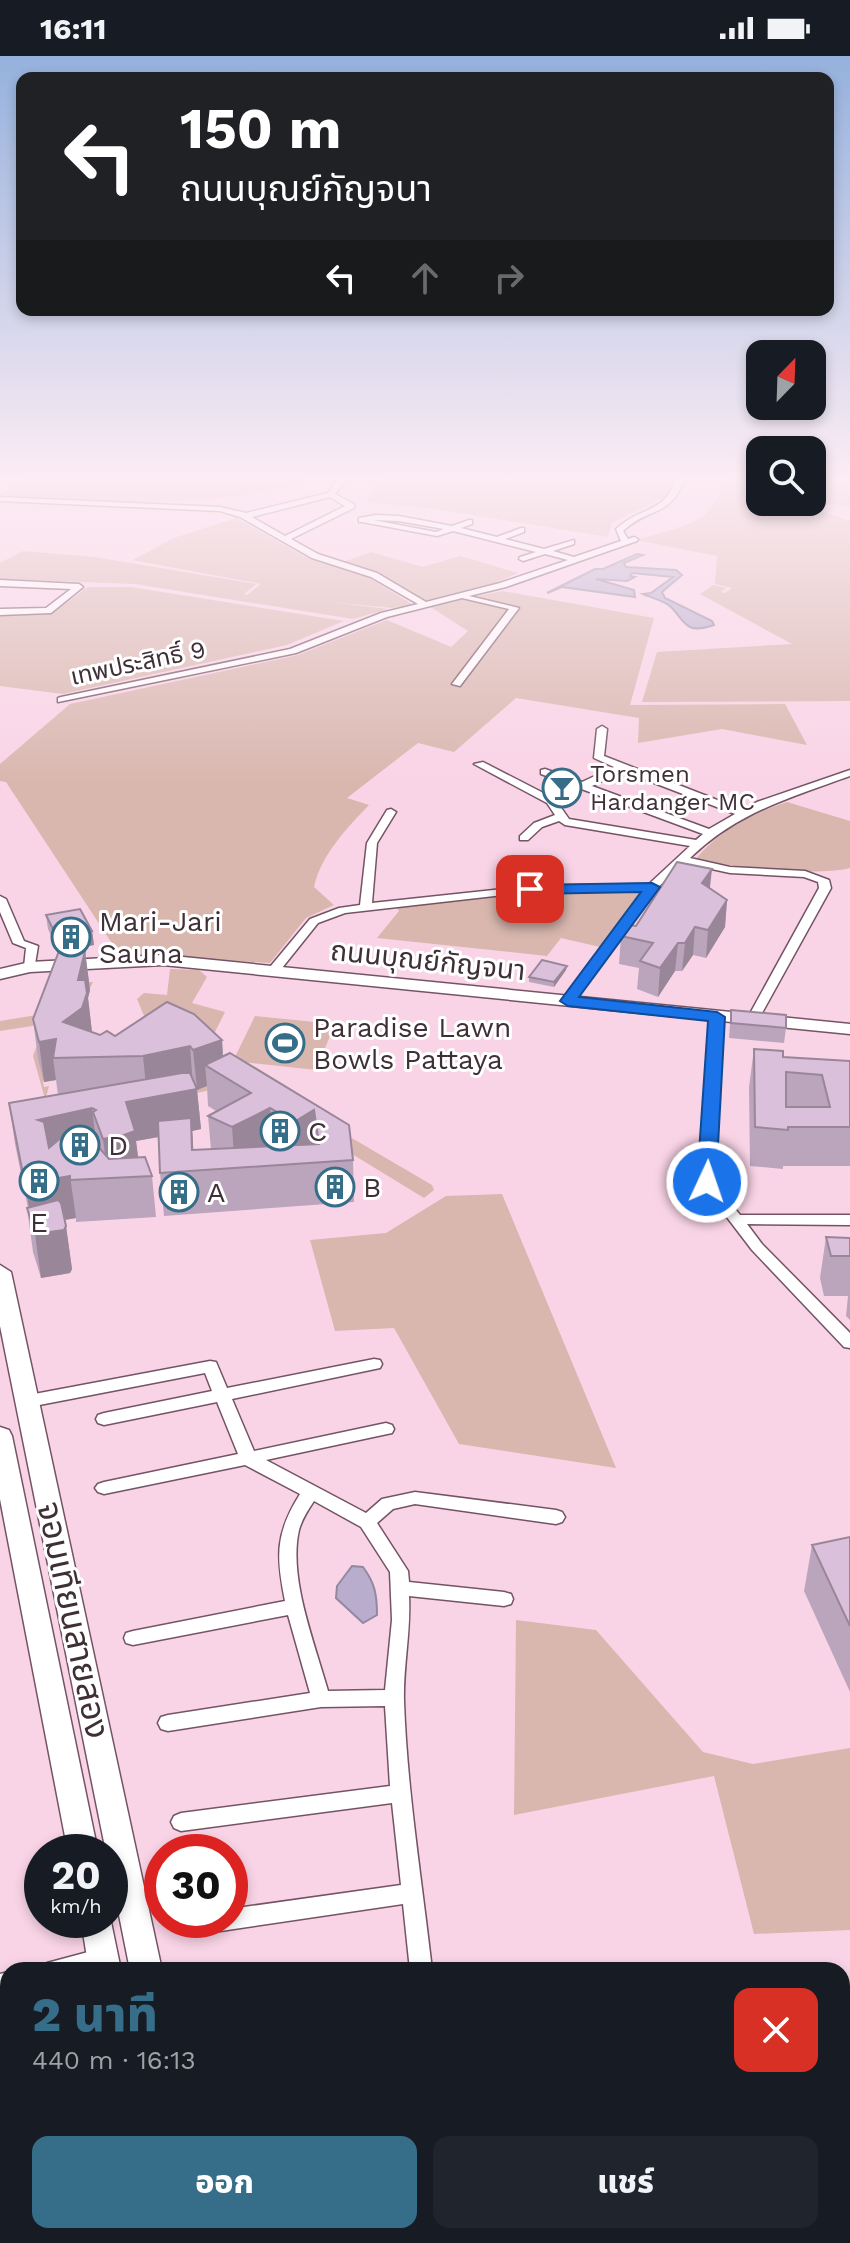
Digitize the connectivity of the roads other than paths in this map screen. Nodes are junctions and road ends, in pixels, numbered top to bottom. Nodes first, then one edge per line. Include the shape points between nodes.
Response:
1 (379, 578) edge
2 (522, 578) edge
3 (0, 583) edge
4 (458, 597) junction
5 (423, 603) junction
6 (0, 612) edge
7 (457, 684) dead end
8 (61, 700) dead end
9 (602, 729) dead end
10 (479, 764) dead end
11 (620, 768) junction
12 (545, 772) dead end
13 (850, 773) edge
14 (583, 786) junction
15 (391, 812) dead end
16 (742, 813) junction
17 (561, 817) junction
18 (710, 833) junction
19 (524, 838) dead end
20 (701, 844) junction
21 (685, 860) junction
22 (652, 887) junction
23 (0, 899) edge
24 (366, 907) junction
25 (30, 967) junction
26 (274, 970) junction
27 (0, 974) edge
28 (568, 1001) junction
29 (717, 1017) junction
30 (753, 1019) junction
31 (850, 1029) edge
32 (735, 1219) junction
33 (850, 1220) edge
34 (0, 1272) edge
35 (850, 1343) edge
36 (374, 1364) dead end
37 (221, 1393) junction
38 (29, 1401) junction
39 (104, 1419) dead end
40 (386, 1429) dead end
41 (0, 1436) edge
42 (249, 1459) junction
43 (104, 1488) dead end
44 (309, 1494) junction
45 (556, 1517) dead end
46 (367, 1522) junction
47 (399, 1588) junction
48 (504, 1599) dead end
49 (295, 1606) junction
50 (133, 1638) dead end
51 (394, 1698) junction
52 (321, 1699) junction
53 (168, 1723) dead end
54 (401, 1793) junction
55 (181, 1822) dead end
56 (79, 1834) edge
57 (110, 1834) edge
58 (412, 1893) junction
59 (128, 1912) edge
60 (248, 1917) edge
61 (99, 1938) edge
62 (104, 1962) edge
63 (144, 1962) edge
64 (420, 1962) edge

1 - 5 street
2 - 4 street, เทพประสิทธิ์ 9
3 - 6 street via 79,587 48,611
4 - 5 street, เทพประสิทธิ์ 9
4 - 7 street via 515,608
5 - 8 street, เทพประสิทธิ์ 9 via 293,651
9 - 11 street via 599,758
10 - 17 street via 551,801
11 - 14 street
11 - 16 street
12 - 14 street
13 - 16 street
14 - 18 street
15 - 24 street via 372,843
16 - 18 street
17 - 19 street via 538,825
17 - 20 street via 565,822
18 - 20 street
20 - 21 street
21 - 22 street
21 - 30 street via 823,880 825,888
22 - 24 street via 530,889
22 - 28 street
23 - 25 street via 19,943 32,946
24 - 26 street via 314,921
25 - 26 street, ถนนบุณย์กัญจนา via 163,960
25 - 27 street, ถนนบุณย์กัญจนา
26 - 28 street, ถนนบุณย์กัญจนา
28 - 29 street, ถนนบุณย์กัญจนา
29 - 30 street, ถนนบุณย์กัญจนา
29 - 32 street via 705,1172
30 - 31 street, ถนนบุณย์กัญจนา
32 - 33 street
32 - 35 street
34 - 38 main road, จอมเทียนสายสอง
36 - 37 street
37 - 38 street via 210,1366
37 - 39 street
37 - 42 street
38 - 57 main road, จอมเทียนสายสอง
40 - 42 street
41 - 56 main road, จอมเทียนสายสอง
42 - 43 street
42 - 44 street
44 - 46 street
44 - 49 street via 290,1528
45 - 46 street via 415,1498 388,1504
46 - 47 street via 399,1571
47 - 48 street
47 - 51 street
49 - 50 street
49 - 52 street
51 - 52 street
51 - 54 street
52 - 53 street
54 - 55 street
54 - 58 street
58 - 60 street
58 - 64 street
59 - 63 main road, จอมเทียนสายสอง
61 - 62 main road

